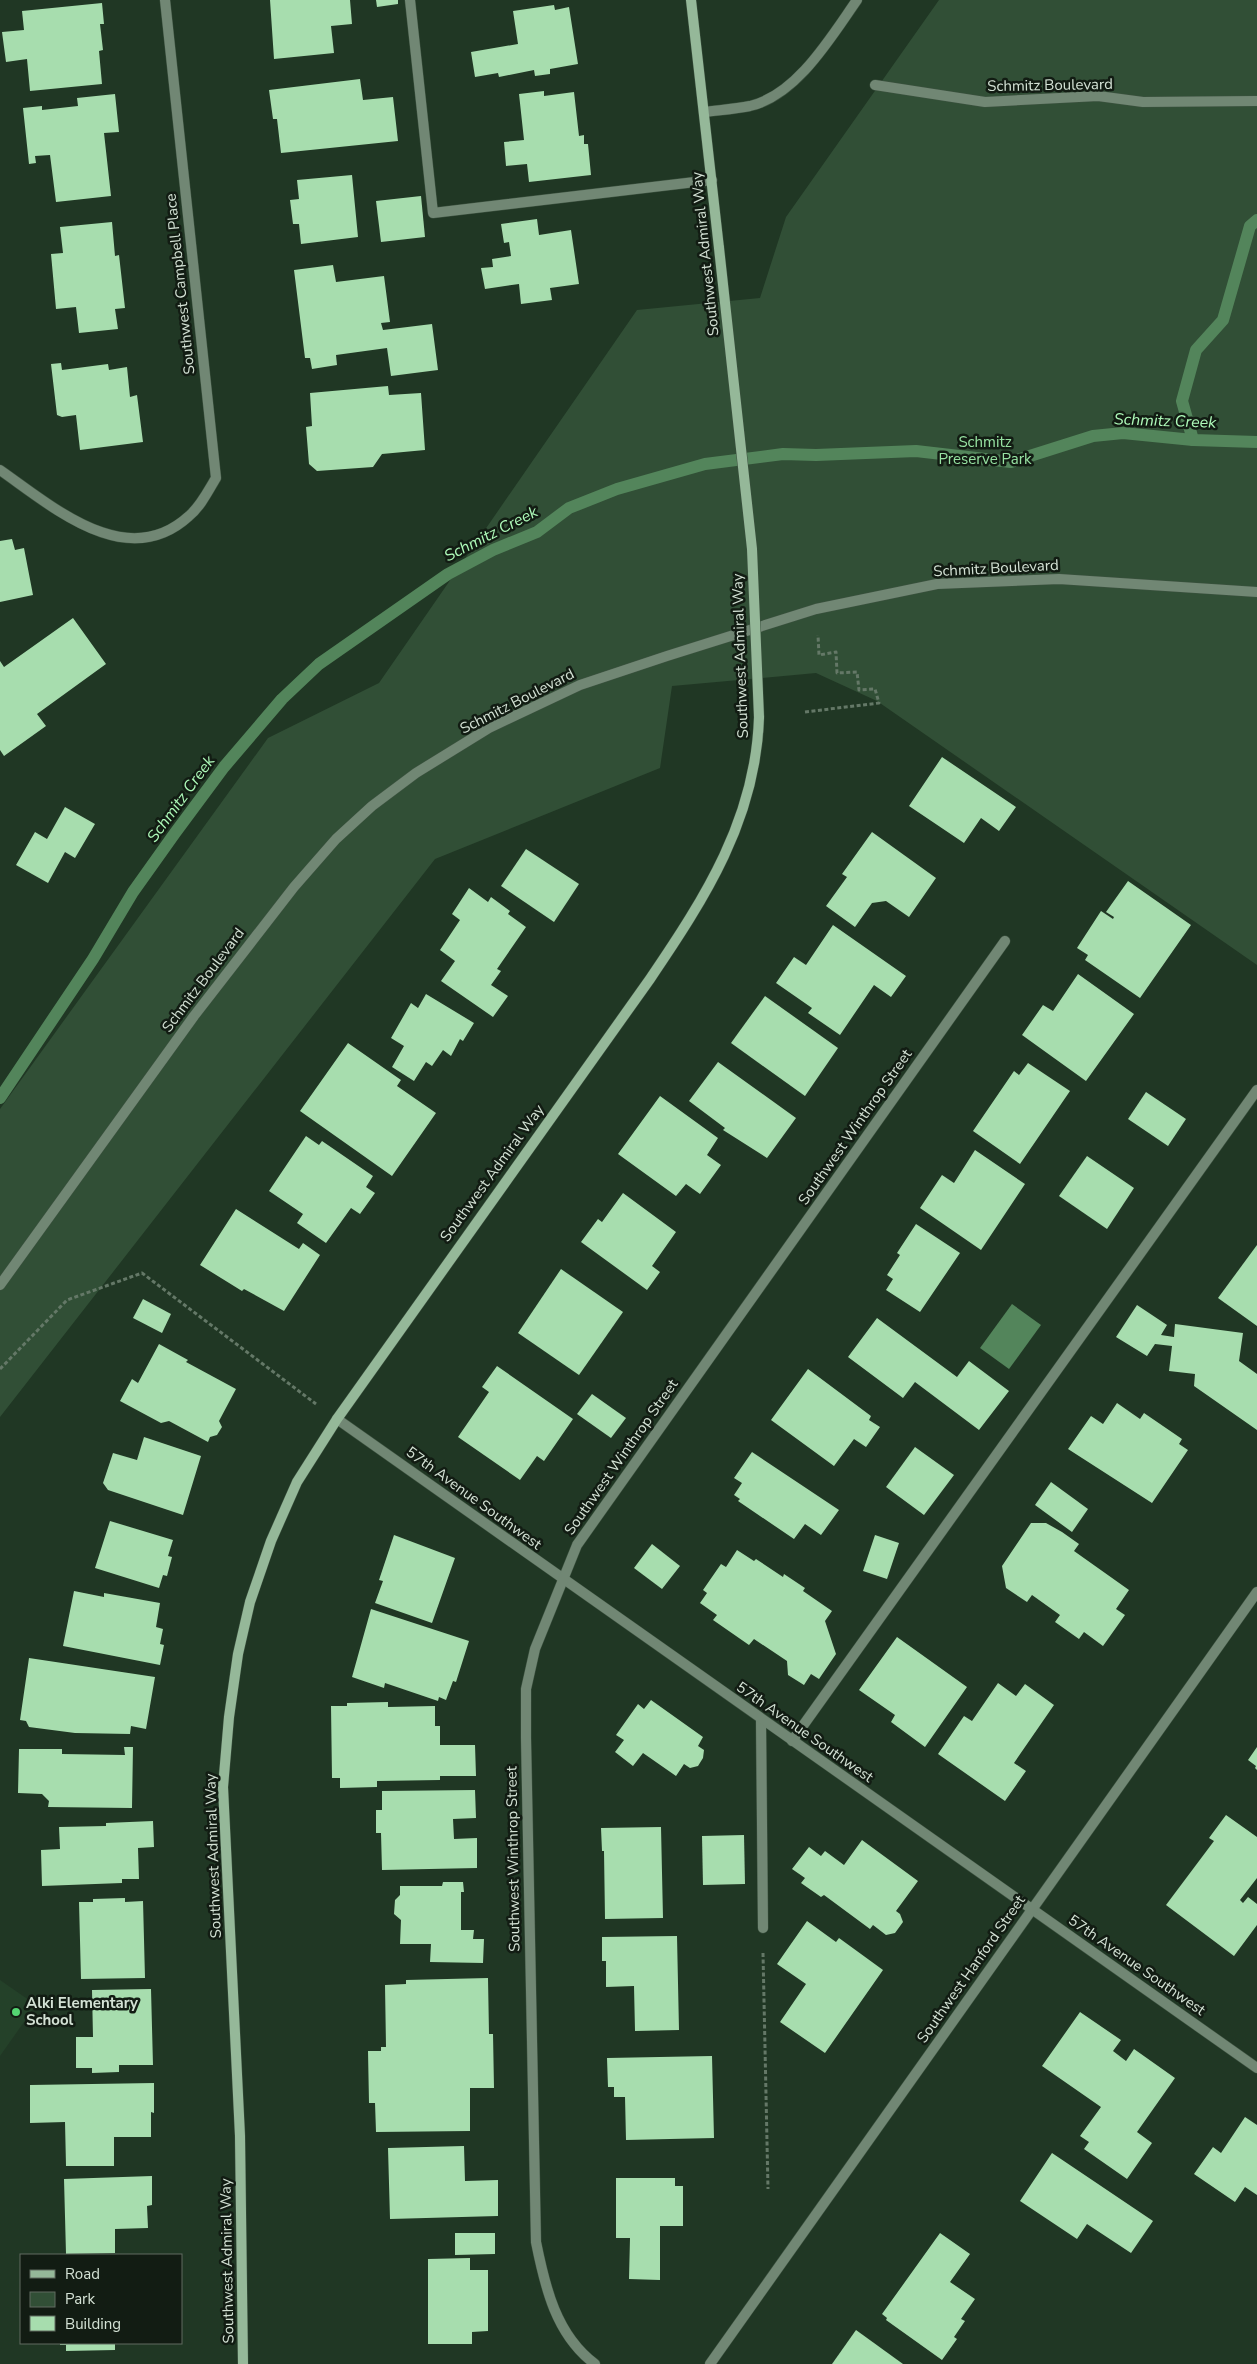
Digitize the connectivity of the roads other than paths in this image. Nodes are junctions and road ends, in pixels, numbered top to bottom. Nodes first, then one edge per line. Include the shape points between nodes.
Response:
1 (164, 0) edge
2 (410, 0) edge
3 (691, 0) edge
4 (857, 0) edge
5 (875, 85) dead end
6 (1257, 101) edge
7 (704, 112) junction
8 (712, 180) junction
9 (0, 470) edge
10 (1257, 592) edge
11 (1005, 941) dead end
12 (1257, 1090) edge
13 (0, 1285) edge
14 (337, 1419) junction
15 (563, 1580) junction
16 (1257, 1592) edge
17 (761, 1720) junction
18 (792, 1741) junction
19 (1032, 1909) junction
20 (763, 1928) road end
21 (1257, 2068) edge
22 (243, 2364) edge
23 (595, 2364) edge
24 (710, 2364) edge

1 - 9 street, Southwest Campbell Place via 216,478 190,516 172,529 153,536 114,538 78,524
2 - 8 street via 433,213
3 - 7 main road, Southwest Admiral Way
4 - 7 street via 812,63 786,87 751,106
5 - 6 street, Schmitz Boulevard via 985,102 1098,96 1143,102
7 - 8 main road, Southwest Admiral Way
8 - 14 main road, Southwest Admiral Way, bridge via 752,548 758,747 742,813 730,846 682,931
10 - 13 street, Schmitz Boulevard via 1058,579 936,584 816,609 580,685 489,728 416,773 372,806 336,839 199,1008
11 - 15 street, Southwest Winthrop Street via 577,1545
12 - 18 street
14 - 15 street, 57th Avenue Southwest
14 - 22 main road, Southwest Admiral Way via 298,1482 271,1541 248,1610 229,1717 223,1787 240,2136
15 - 17 street, 57th Avenue Southwest
15 - 23 street, Southwest Winthrop Street via 536,1649 526,1689 536,2242 545,2288 563,2329
16 - 19 street, Southwest Hanford Street
17 - 18 street, 57th Avenue Southwest
17 - 20 street
18 - 19 street, 57th Avenue Southwest
19 - 21 street, 57th Avenue Southwest
19 - 24 street, Southwest Hanford Street

